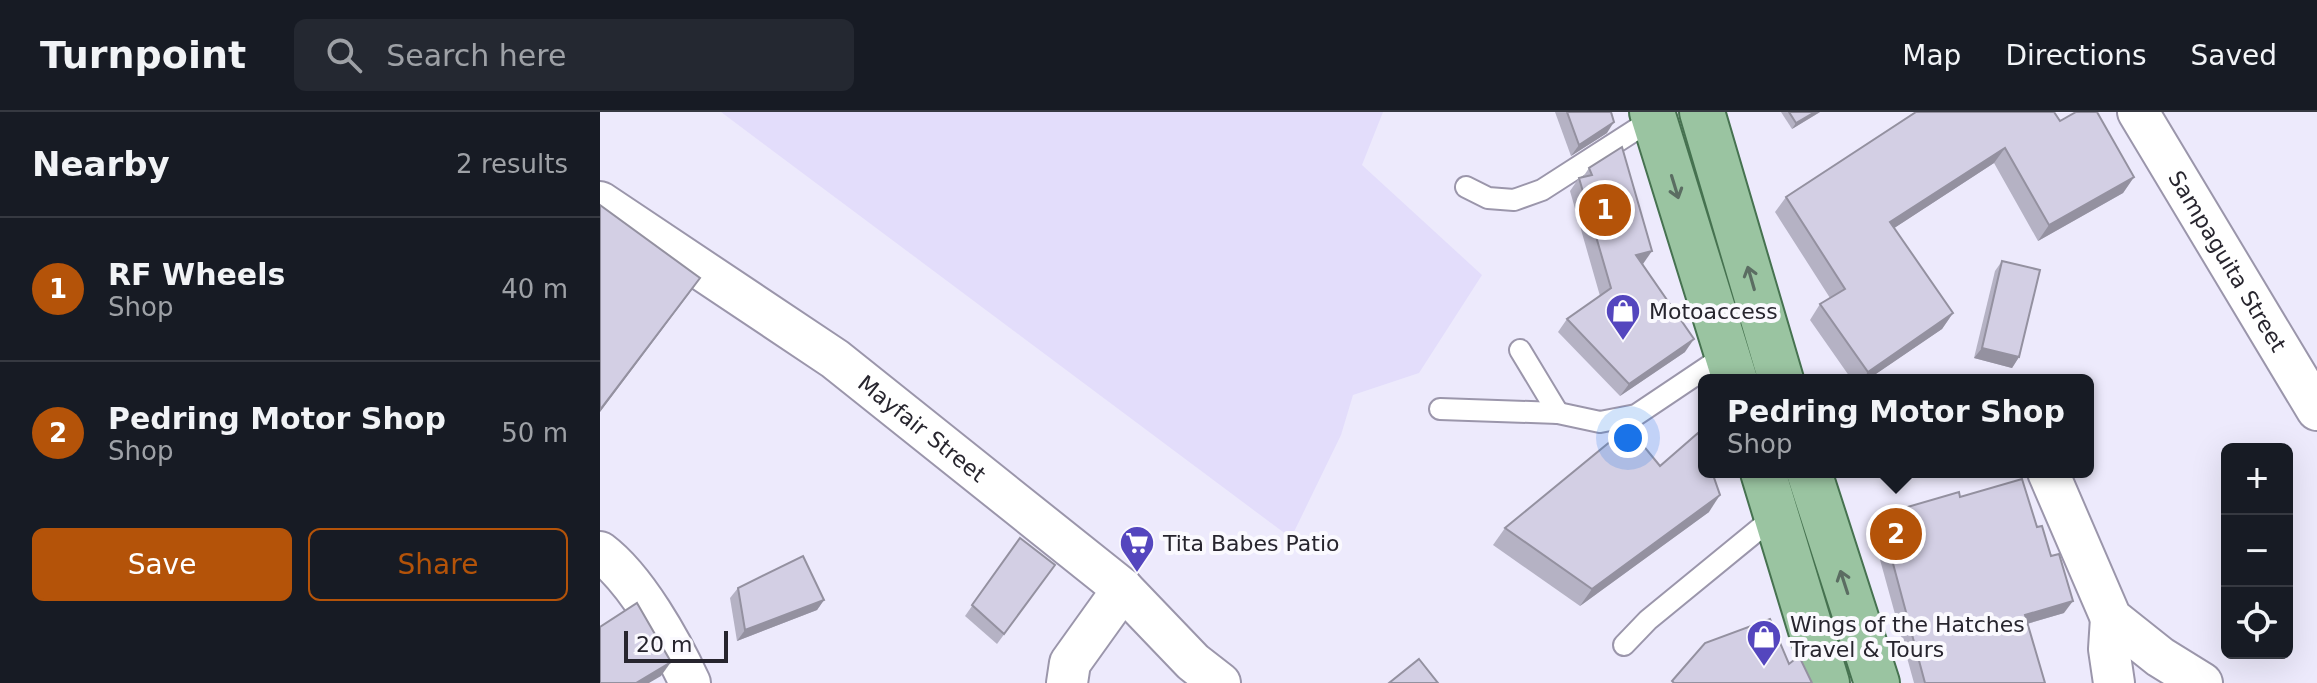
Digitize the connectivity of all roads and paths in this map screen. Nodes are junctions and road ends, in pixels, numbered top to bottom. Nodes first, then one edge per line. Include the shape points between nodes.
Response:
1 (1702, 112) edge
2 (2138, 112) edge
3 (1653, 115) edge
4 (1466, 187) dead end
5 (600, 202) edge
6 (1520, 350) dead end
7 (1731, 367) edge
8 (1779, 374) edge
9 (1698, 384) edge
10 (1440, 409) dead end
11 (2317, 410) edge
12 (1558, 413) junction
13 (1765, 478) edge
14 (1811, 478) edge
15 (2051, 478) edge
16 (1775, 516) junction
17 (600, 552) edge
18 (1123, 589) junction
19 (2111, 618) junction
20 (1624, 645) dead end
21 (690, 683) edge
22 (1067, 683) edge
23 (1220, 683) edge
24 (1827, 683) edge
25 (1877, 683) edge
26 (2114, 683) edge
27 (2202, 683) edge

8 -> 1 main road
2 - 11 street, Sampaguita Street
3 - 4 lane via 1542,190 1514,200 1488,198
3 -> 7 main road
5 - 18 street, Mayfair Street via 835,359
6 - 12 lane
9 - 12 lane via 1636,415 1600,422
10 - 12 lane
13 - 16 main road
25 -> 14 main road
15 - 19 street
16 - 20 lane
16 - 24 main road
17 - 21 street via 613,561 662,632
18 - 22 street via 1070,663
18 - 23 street, Mayfair Street
19 - 26 street
19 - 27 street

